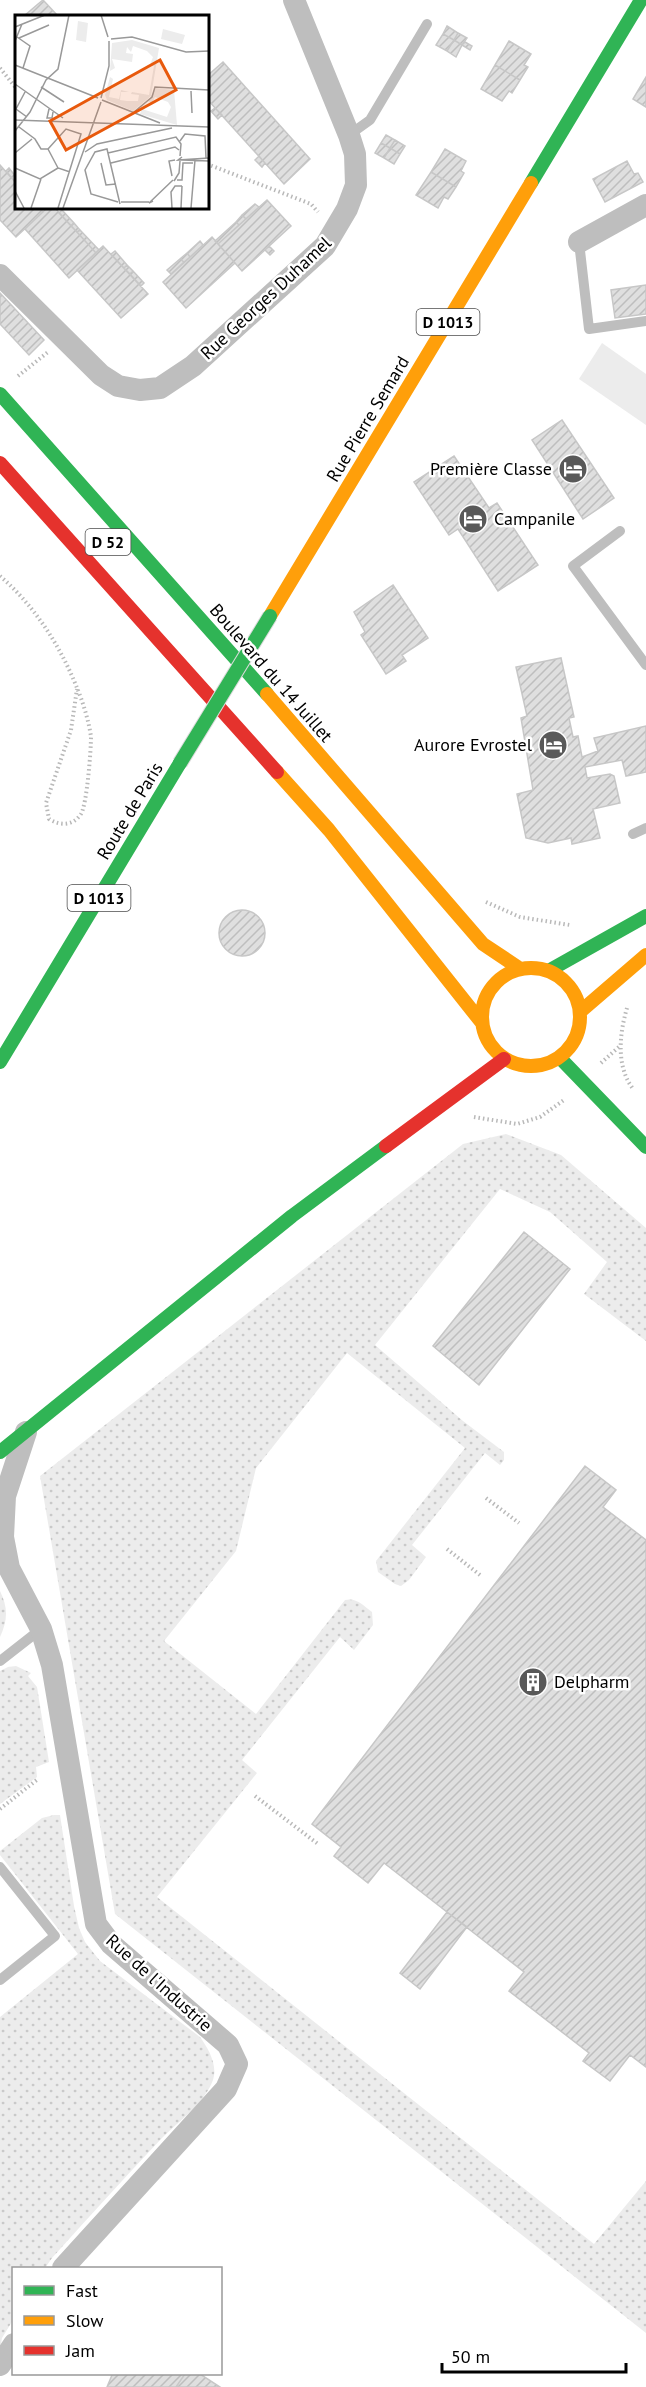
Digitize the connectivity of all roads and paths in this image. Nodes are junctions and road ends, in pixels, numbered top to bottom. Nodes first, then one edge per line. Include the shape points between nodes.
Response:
1 (294, 0) edge
2 (641, 0) edge
3 (427, 24) dead end
4 (0, 68) edge
5 (15, 87) edge
6 (349, 135) junction
7 (208, 164) edge
8 (646, 205) edge
9 (335, 232) junction
10 (579, 242) joint
11 (0, 276) edge
12 (646, 321) edge
13 (35, 361) dead end
14 (11, 382) dead end
15 (0, 394) edge
16 (0, 463) edge
17 (620, 531) dead end
18 (0, 576) edge
19 (176, 613) dead end
20 (216, 636) junction
21 (646, 666) edge
22 (78, 689) junction
23 (180, 763) joint
24 (646, 828) edge
25 (633, 834) dead end
26 (646, 916) edge
27 (646, 955) edge
28 (519, 968) junction
29 (550, 970) junction
30 (628, 1005) dead end
31 (581, 1011) junction
32 (482, 1023) junction
33 (560, 1058) junction
34 (504, 1059) junction
35 (0, 1062) edge
36 (635, 1091) dead end
37 (646, 1147) edge
38 (26, 1432) junction
39 (0, 1452) edge
40 (486, 1498) dead end
41 (519, 1523) dead end
42 (447, 1549) dead end
43 (5, 1566) edge
44 (480, 1575) dead end
45 (41, 1629) junction
46 (0, 1661) edge
47 (38, 1779) dead end
48 (255, 1796) dead end
49 (0, 1809) edge
50 (318, 1844) dead end
51 (0, 1867) edge
52 (0, 1980) edge
53 (64, 2267) edge
54 (12, 2347) edge
55 (0, 2365) edge

1 - 6 street, Rue Georges Duhamel
2 - 23 main road, Rue Pierre Semard / D 1013, bridge
3 - 6 lane via 370,120
4 - 5 path
6 - 9 street, Rue Georges Duhamel via 355,154 356,185
7 - 9 path via 311,204
8 - 10 street
9 - 11 street, Rue Georges Duhamel via 325,246 193,366 160,388 118,386 101,375
10 - 12 lane via 589,329
13 - 14 path
15 - 20 main road, Boulevard du 14 Juillet
16 - 32 main road via 329,831
17 - 21 lane via 573,566
18 - 22 path via 19,592 55,643
19 - 20 main road
20 - 28 main road, Boulevard du 14 Juillet via 483,944
22 - 22 path via 91,736 87,785 81,813 71,824 58,825 49,819 46,802 71,730
23 - 35 main road, Route de Paris / D 1013
24 - 25 lane
26 - 29 main road
27 - 31 main road
28 - 29 main road
28 - 32 main road via 506,974 486,995
29 - 31 main road via 571,987
30 - 36 path via 621,1045 623,1068
31 - 33 main road via 577,1037
32 - 34 main road via 493,1049
33 - 34 main road via 532,1066
33 - 37 main road
34 - 38 main road via 292,1216
38 - 39 main road
38 - 43 street, Rue de l'Industrie via 5,1496
40 - 41 path
42 - 44 path
43 - 45 street, Rue de l'Industrie
45 - 46 lane
45 - 53 street, Rue de l'Industrie via 52,1665 96,1924 111,1944 228,2045 237,2064 226,2089
47 - 49 path
48 - 50 path
51 - 52 lane via 55,1936
54 - 55 street

